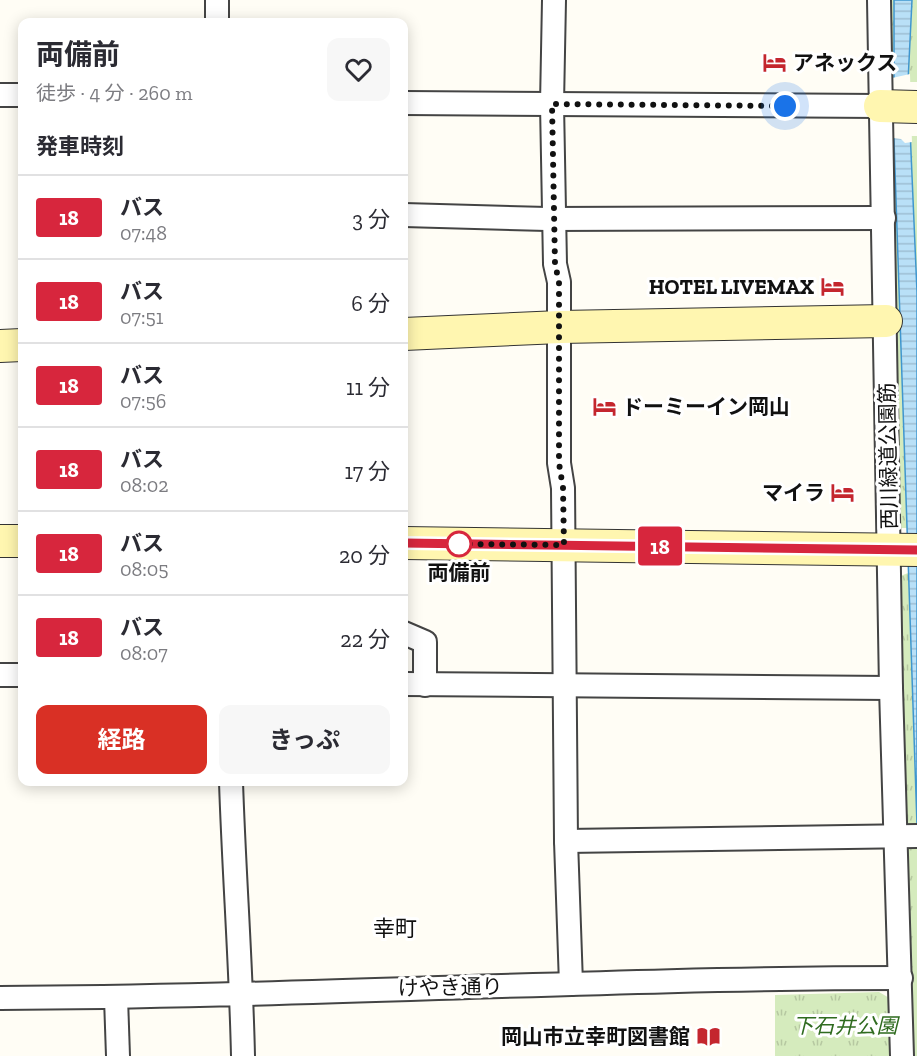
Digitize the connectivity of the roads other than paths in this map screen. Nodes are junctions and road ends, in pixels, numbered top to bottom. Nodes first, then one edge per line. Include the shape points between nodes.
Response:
1 (217, 0) edge
2 (554, 0) edge
3 (879, 0) edge
4 (217, 18) edge
5 (0, 95) edge
6 (18, 95) edge
7 (408, 103) edge
8 (552, 104) junction
9 (900, 107) edge
10 (408, 216) edge
11 (884, 218) junction
12 (555, 219) junction
13 (886, 321) junction
14 (560, 327) junction
15 (408, 334) edge
16 (18, 345) edge
17 (0, 346) edge
18 (0, 541) edge
19 (18, 541) edge
20 (408, 543) edge
21 (564, 545) junction
22 (904, 550) edge
23 (408, 635) edge
24 (0, 675) edge
25 (18, 675) edge
26 (414, 684) edge
27 (564, 686) junction
28 (891, 688) junction
29 (231, 786) edge
30 (910, 837) edge
31 (566, 841) junction
32 (901, 978) junction
33 (571, 984) junction
34 (242, 992) junction
35 (0, 998) edge
36 (116, 998) junction
37 (118, 1056) edge
38 (243, 1056) edge
39 (902, 1056) edge

1 - 4 street
2 - 8 street
3 - 9 street, 西川緑道公園筋
5 - 6 street
7 - 8 street
8 - 9 street
8 - 12 street
9 - 11 street, 西川緑道公園筋
10 - 12 street
11 - 12 street
11 - 13 street, 西川緑道公園筋
12 - 14 street
13 - 14 street
13 - 22 street, 西川緑道公園筋
14 - 15 street
14 - 21 street via 559,463
16 - 17 street
18 - 19 street
20 - 21 street
21 - 22 street
21 - 27 street
22 - 28 street, 西川緑道公園筋
23 - 26 street via 424,642
24 - 25 street
26 - 27 street
27 - 28 street
27 - 31 street
28 - 30 street, 西川緑道公園筋
29 - 34 street
30 - 31 street
30 - 32 street, 西川緑道公園筋
31 - 33 street
32 - 33 street, けやき通り
32 - 39 street, 西川緑道公園筋
33 - 34 street, けやき通り
34 - 36 street, けやき通り
34 - 38 street
35 - 36 street, けやき通り
36 - 37 street

